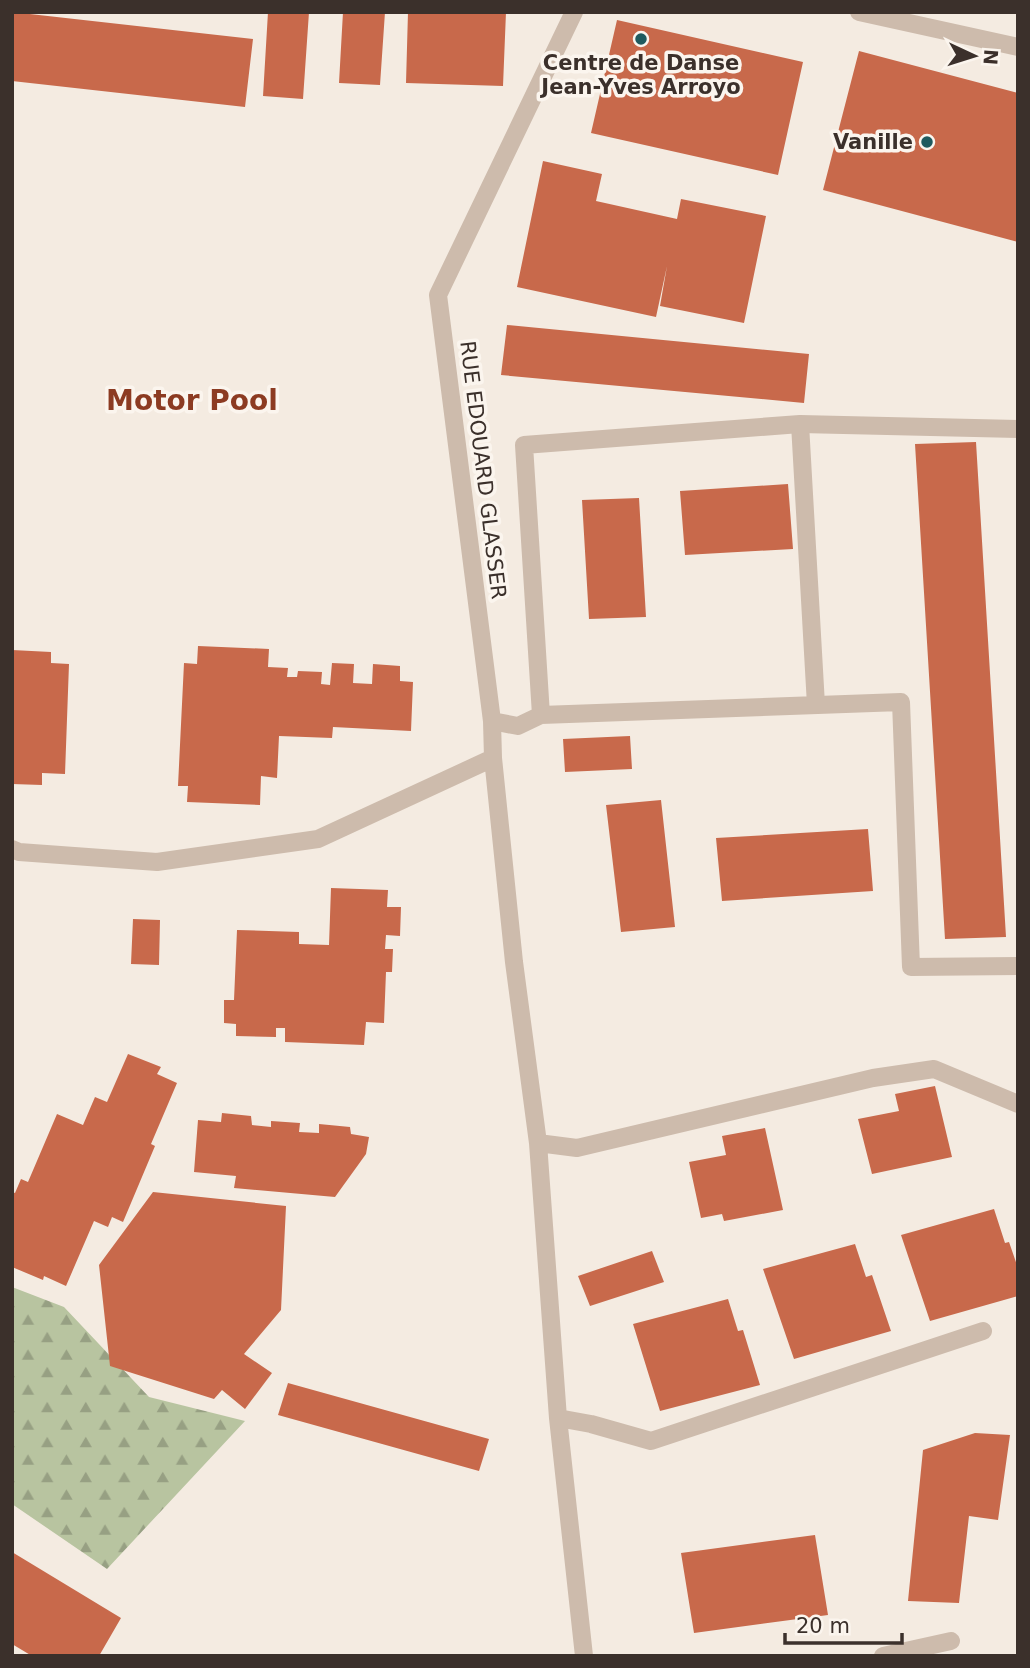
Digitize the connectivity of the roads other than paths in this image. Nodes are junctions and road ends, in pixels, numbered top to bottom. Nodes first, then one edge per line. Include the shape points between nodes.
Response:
1 (574, 12) edge
2 (859, 12) edge
3 (1018, 47) edge
4 (800, 424) junction
5 (1018, 429) edge
6 (816, 705) junction
7 (541, 716) junction
8 (492, 720) junction
9 (493, 758) junction
10 (12, 849) edge
11 (1018, 966) edge
12 (1018, 1104) edge
13 (538, 1143) junction
14 (983, 1331) dead end
15 (558, 1418) junction
16 (951, 1641) dead end
17 (584, 1656) edge
18 (883, 1656) edge

1 - 8 street, RUE EDOUARD GLASSER via 438,295
2 - 3 street
4 - 5 street
4 - 6 street
4 - 7 street via 524,445
6 - 7 street
6 - 11 street via 901,702 911,967
7 - 8 street via 518,726
8 - 9 street, RUE EDOUARD GLASSER
9 - 10 street via 318,839 157,862
9 - 13 street, RUE EDOUARD GLASSER via 513,962
12 - 13 street via 934,1069 873,1078 577,1148
13 - 15 street, RUE EDOUARD GLASSER
14 - 15 street via 651,1441
15 - 17 street, RUE EDOUARD GLASSER
16 - 18 street

